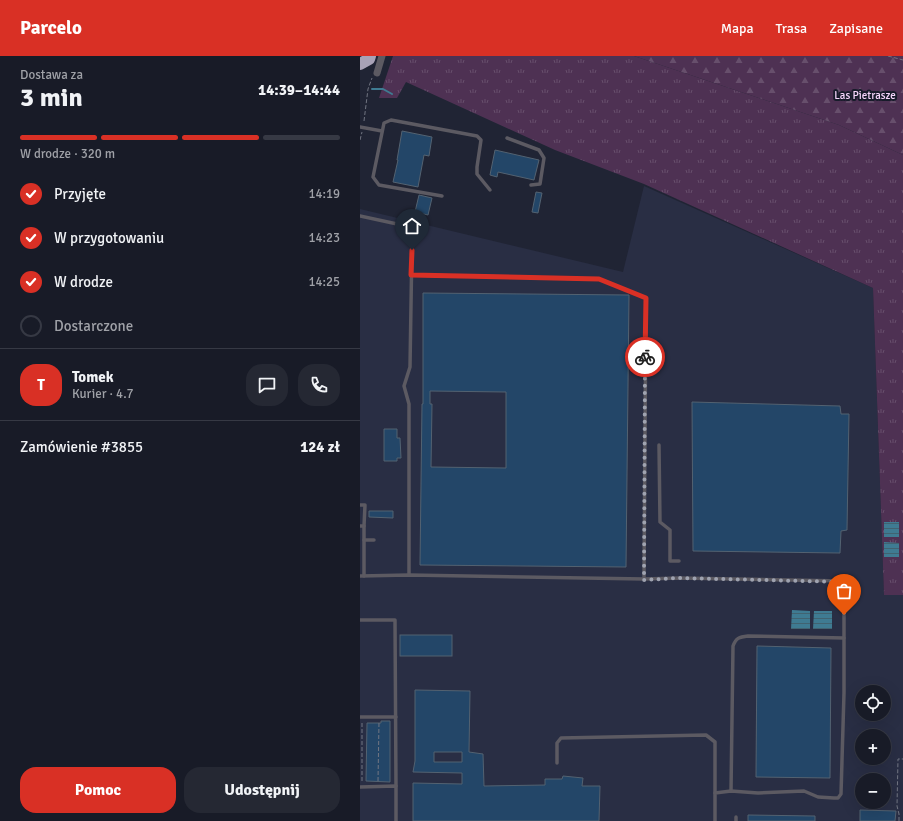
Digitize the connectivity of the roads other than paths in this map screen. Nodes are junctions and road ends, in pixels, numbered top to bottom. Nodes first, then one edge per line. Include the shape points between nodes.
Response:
1 (361, 56) edge
2 (370, 56) edge
3 (382, 56) edge
4 (360, 64) edge
5 (377, 73) road end
6 (361, 127) edge
7 (382, 131) junction
8 (507, 138) dead end
9 (531, 185) dead end
10 (490, 190) dead end
11 (442, 196) dead end
12 (360, 216) edge
13 (411, 275) junction
14 (659, 445) dead end
15 (360, 505) edge
16 (362, 526) edge
17 (364, 540) junction
18 (374, 540) dead end
19 (362, 557) edge
20 (679, 561) dead end
21 (409, 575) junction
22 (362, 576) edge
23 (644, 580) junction
24 (360, 620) edge
25 (844, 638) junction
26 (396, 717) junction
27 (361, 718) edge
28 (557, 763) dead end
29 (361, 786) edge
30 (396, 786) junction
31 (731, 791) junction
32 (715, 793) junction
33 (396, 821) edge
34 (715, 821) edge

1 - 4 highway
2 - 4 highway
3 - 5 street
6 - 7 lane
7 - 10 lane via 384,123 391,120 477,136 481,140 477,174
7 - 11 lane via 373,177 379,185
8 - 9 lane via 539,150 544,158 540,184
12 - 13 lane via 411,227
13 - 21 lane via 410,367 404,386 409,404
13 - 23 lane via 599,279 646,298
14 - 20 lane via 660,522 670,530 670,561
15 - 16 lane via 365,505
16 - 17 lane
17 - 18 lane
17 - 19 lane
19 - 22 lane
21 - 22 lane
21 - 23 lane
23 - 25 lane via 679,578 844,582
24 - 26 lane via 395,620
25 - 31 lane via 740,636 735,640
25 - 31 lane via 841,794 834,798 818,797 804,791
26 - 27 lane
26 - 30 lane
28 - 32 lane via 557,743 561,738 706,735 715,742
29 - 30 lane
30 - 33 lane
31 - 32 lane
32 - 34 lane

